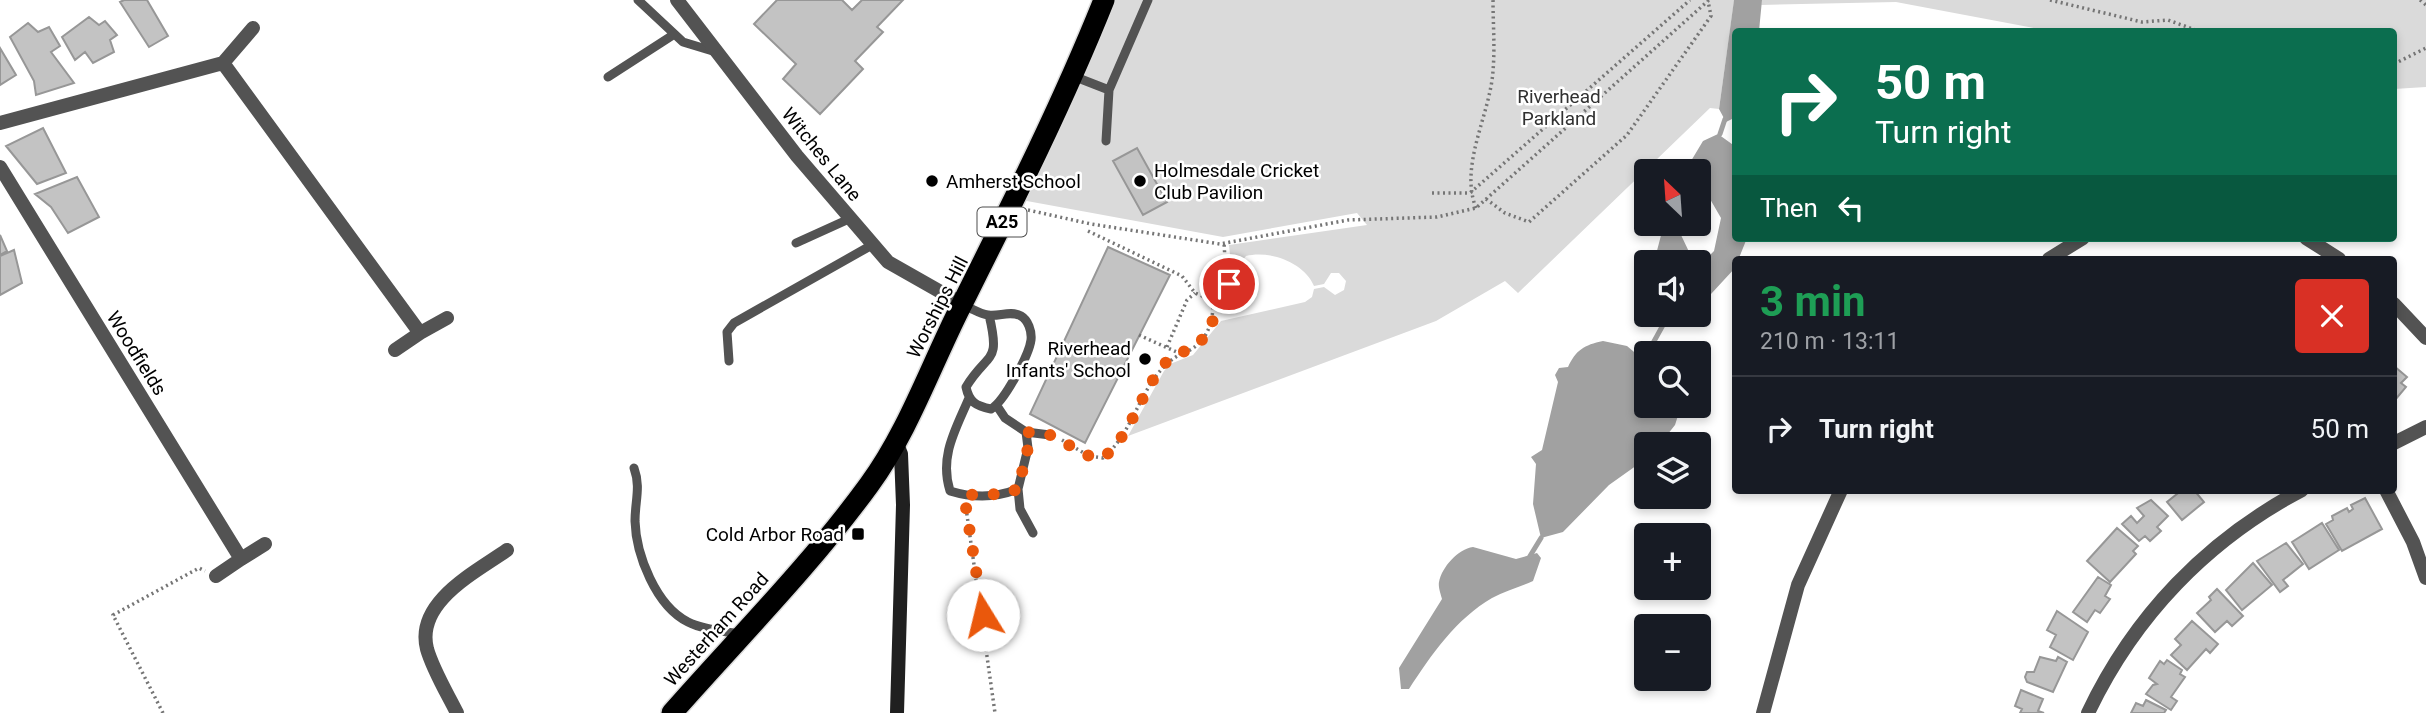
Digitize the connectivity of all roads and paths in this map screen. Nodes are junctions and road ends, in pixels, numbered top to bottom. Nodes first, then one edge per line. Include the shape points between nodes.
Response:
1 (638, 0) edge
2 (677, 0) edge
3 (1104, 0) edge
4 (1148, 0) edge
5 (1493, 0) edge
6 (1689, 0) edge
7 (2050, 0) edge
8 (2078, 0) edge
9 (2420, 0) edge
10 (1708, 1) edge
11 (2069, 4) junction
12 (2426, 5) edge
13 (253, 28) dead end
14 (2190, 28) edge
15 (674, 35) junction
16 (2426, 48) edge
17 (719, 53) junction
18 (2397, 62) edge
19 (223, 63) junction
20 (1073, 76) junction
21 (608, 77) dead end
22 (1109, 90) junction
23 (0, 123) edge
24 (1106, 141) dead end
25 (0, 167) edge
26 (1432, 192) dead end
27 (1470, 193) junction
28 (1486, 199) junction
29 (1009, 206) junction
30 (1476, 208) junction
31 (849, 219) junction
32 (1088, 230) dead end
33 (2077, 242) edge
34 (2312, 242) edge
35 (796, 243) dead end
36 (1224, 243) junction
37 (872, 245) junction
38 (2054, 256) edge
39 (2334, 256) edge
40 (1195, 293) junction
41 (1213, 297) junction
42 (962, 304) junction
43 (2397, 307) edge
44 (989, 316) junction
45 (447, 318) dead end
46 (420, 333) junction
47 (1139, 335) dead end
48 (2426, 338) edge
49 (1167, 347) junction
50 (396, 351) dead end
51 (1181, 354) junction
52 (729, 362) dead end
53 (969, 398) junction
54 (997, 406) junction
55 (2426, 427) edge
56 (1026, 432) junction
57 (1050, 435) joint
58 (896, 442) junction
59 (2397, 442) edge
60 (635, 468) dead end
61 (1018, 489) junction
62 (1839, 494) edge
63 (2296, 494) edge
64 (2388, 494) edge
65 (964, 495) junction
66 (1033, 533) dead end
67 (265, 544) dead end
68 (508, 550) dead end
69 (241, 559) junction
70 (216, 576) joint
71 (2426, 578) edge
72 (742, 635) junction
73 (163, 713) edge
74 (457, 713) edge
75 (672, 713) edge
76 (897, 713) edge
77 (995, 713) edge
78 (1763, 713) edge
79 (2088, 713) edge

1 - 15 lane
2 - 17 street, Witches Lane
3 - 20 highway, Worships Hill / A25
4 - 22 lane
5 - 27 path via 1493,71 1469,177
6 - 27 path
7 - 11 path
8 - 11 path
9 - 12 path
10 - 28 path
10 - 28 path via 1711,16 1626,135 1549,205 1529,222 1505,214
11 - 14 path via 2142,22 2168,20
13 - 19 street
15 - 17 lane
15 - 21 lane
16 - 18 path
17 - 31 street, Witches Lane
19 - 23 street
19 - 46 street
20 - 22 lane
20 - 29 highway, Worships Hill / A25
22 - 24 lane
25 - 69 street, Woodfields
26 - 27 path
27 - 30 path
28 - 30 path
29 - 36 path via 1112,228
29 - 42 highway, Worships Hill / A25
30 - 36 path via 1437,217 1348,220
31 - 35 lane
31 - 37 street, Witches Lane
32 - 40 path via 1182,276
33 - 38 street
34 - 39 street
36 - 41 path via 1229,284
37 - 42 street, Witches Lane via 888,262
37 - 52 lane via 734,323 727,332
40 - 41 path
40 - 49 path via 1187,300
41 - 51 path via 1210,328 1195,348
42 - 44 lane
42 - 58 highway, Worships Hill / A25
43 - 48 street
44 - 53 lane via 994,354 966,387
44 - 54 lane via 1013,313 1022,317 1029,325 1031,340
45 - 46 street
46 - 50 street
47 - 49 path
49 - 51 path
51 - 57 path via 1162,365 1117,443 1103,458 1089,456
53 - 54 lane via 978,407
53 - 65 lane via 946,462 950,491
54 - 56 lane via 1005,418
55 - 59 street
56 - 57 lane
56 - 61 lane via 1028,448
58 - 72 highway, Westerham Road / A25 via 871,483 825,541
58 - 76 main road via 901,454 903,505
60 - 72 lane via 638,538 656,589 684,621
61 - 65 lane via 1005,494
61 - 66 lane via 1020,509
62 - 78 street via 1798,585
63 - 79 street via 2227,537 2166,593 2115,660
64 - 71 street
65 - 77 path
67 - 69 street
68 - 74 street via 452,589 428,617 427,648
69 - 70 street
70 - 73 path via 199,568 113,615
72 - 75 highway, Westerham Road / A25

